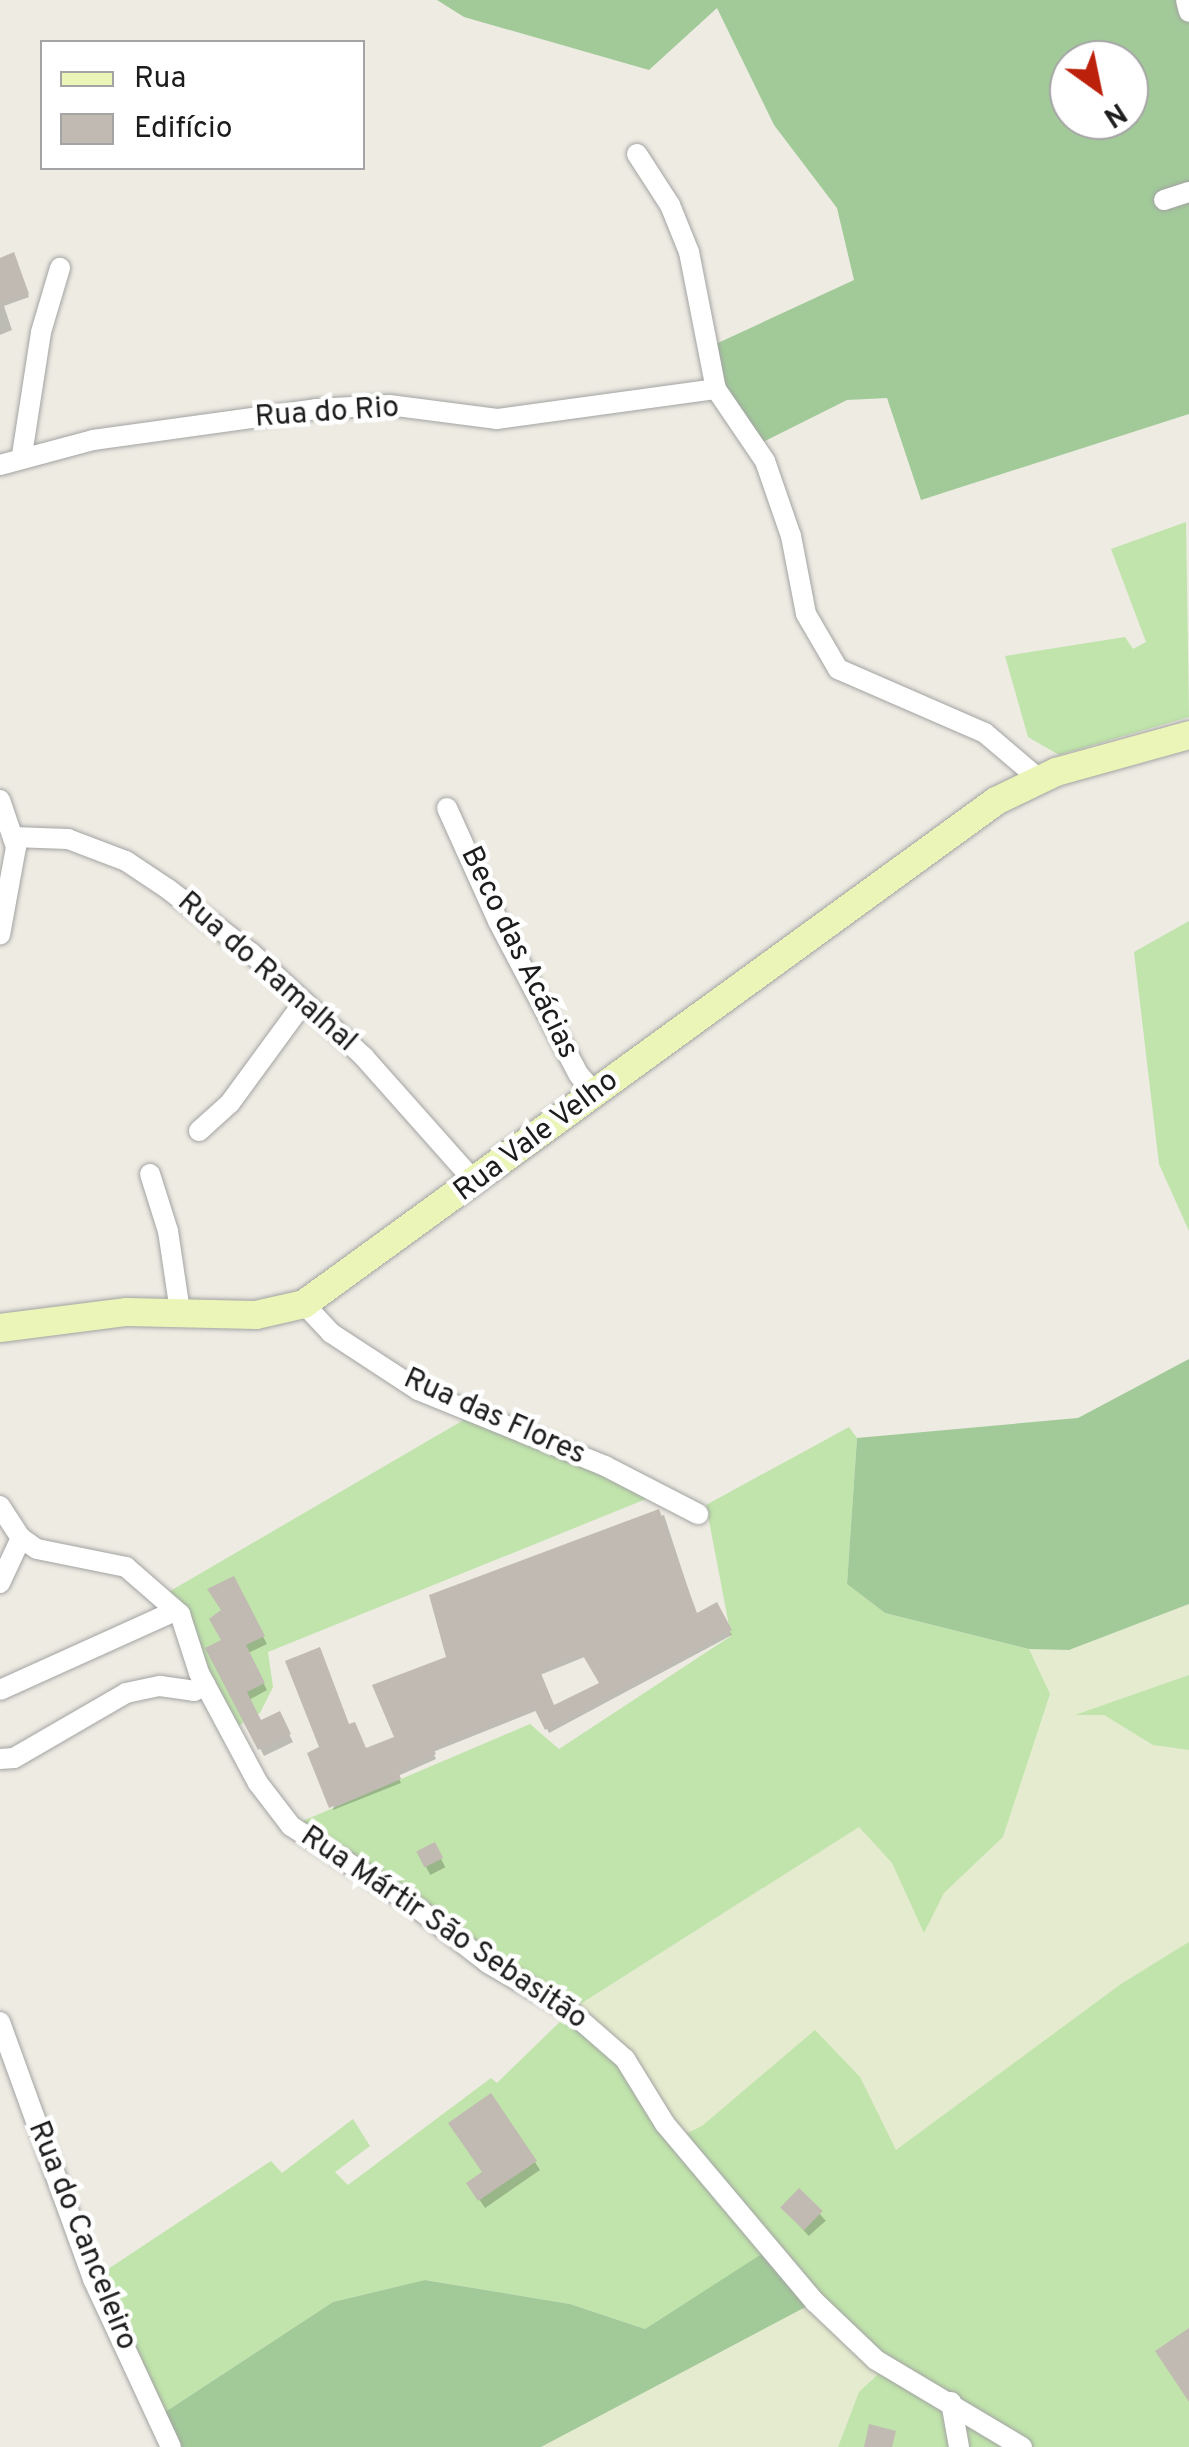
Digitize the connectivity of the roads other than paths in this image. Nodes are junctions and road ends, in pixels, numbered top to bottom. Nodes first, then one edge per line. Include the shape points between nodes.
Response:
1 (1186, 0) edge
2 (1189, 12) edge
3 (637, 154) dead end
4 (1189, 192) edge
5 (1164, 200) dead end
6 (60, 268) dead end
7 (716, 389) junction
8 (22, 456) junction
9 (0, 465) edge
10 (1189, 734) edge
11 (1028, 784) junction
12 (0, 800) edge
13 (448, 808) dead end
14 (13, 838) junction
15 (0, 935) edge
16 (301, 1006) junction
17 (595, 1094) junction
18 (199, 1131) dead end
19 (150, 1174) dead end
20 (476, 1183) junction
21 (304, 1304) junction
22 (180, 1311) junction
23 (1, 1321) edge
24 (0, 1506) edge
25 (698, 1514) dead end
26 (21, 1538) junction
27 (0, 1583) edge
28 (175, 1611) junction
29 (206, 1685) junction
30 (0, 1690) edge
31 (0, 1759) edge
32 (0, 2022) edge
33 (952, 2402) junction
34 (171, 2447) edge
35 (959, 2447) edge
36 (1022, 2447) edge

1 - 2 street
3 - 7 street via 689,252
4 - 5 street
6 - 8 street via 41,332
7 - 8 street, Rua do Rio via 497,420 389,404 316,409
7 - 11 street via 766,461 806,614 838,669 905,694 1008,748
8 - 9 street, Rua do Rio
10 - 11 street, Rua Vale Velho
11 - 17 street, Rua Vale Velho
12 - 14 street
13 - 17 street, Beco das Acácias via 498,922
14 - 15 street
14 - 16 street, Rua do Ramalhal via 68,839 126,860 251,953
16 - 18 street via 230,1103
16 - 20 street, Rua do Ramalhal via 397,1089
17 - 20 street, Rua Vale Velho
19 - 22 street via 168,1231
20 - 21 street, Rua Vale Velho
21 - 22 street, Rua Vale Velho via 256,1315
21 - 25 street, Rua das Flores via 331,1333 418,1390 605,1466
22 - 23 street, Rua Vale Velho
24 - 26 street
26 - 27 street
26 - 28 street, Rua Mártir São Sebasitão via 38,1549 126,1568
28 - 29 street, Rua Mártir São Sebasitão
28 - 30 street
29 - 31 street via 194,1692 160,1686 126,1693 14,1758
29 - 33 street, Rua Mártir São Sebasitão via 258,1783 291,1826 412,1904 488,1963 570,2011 625,2059 713,2185 815,2302 876,2360
32 - 34 street, Rua do Canceleiro via 93,2279
33 - 35 street
33 - 36 street, Rua Mártir São Sebasitão

